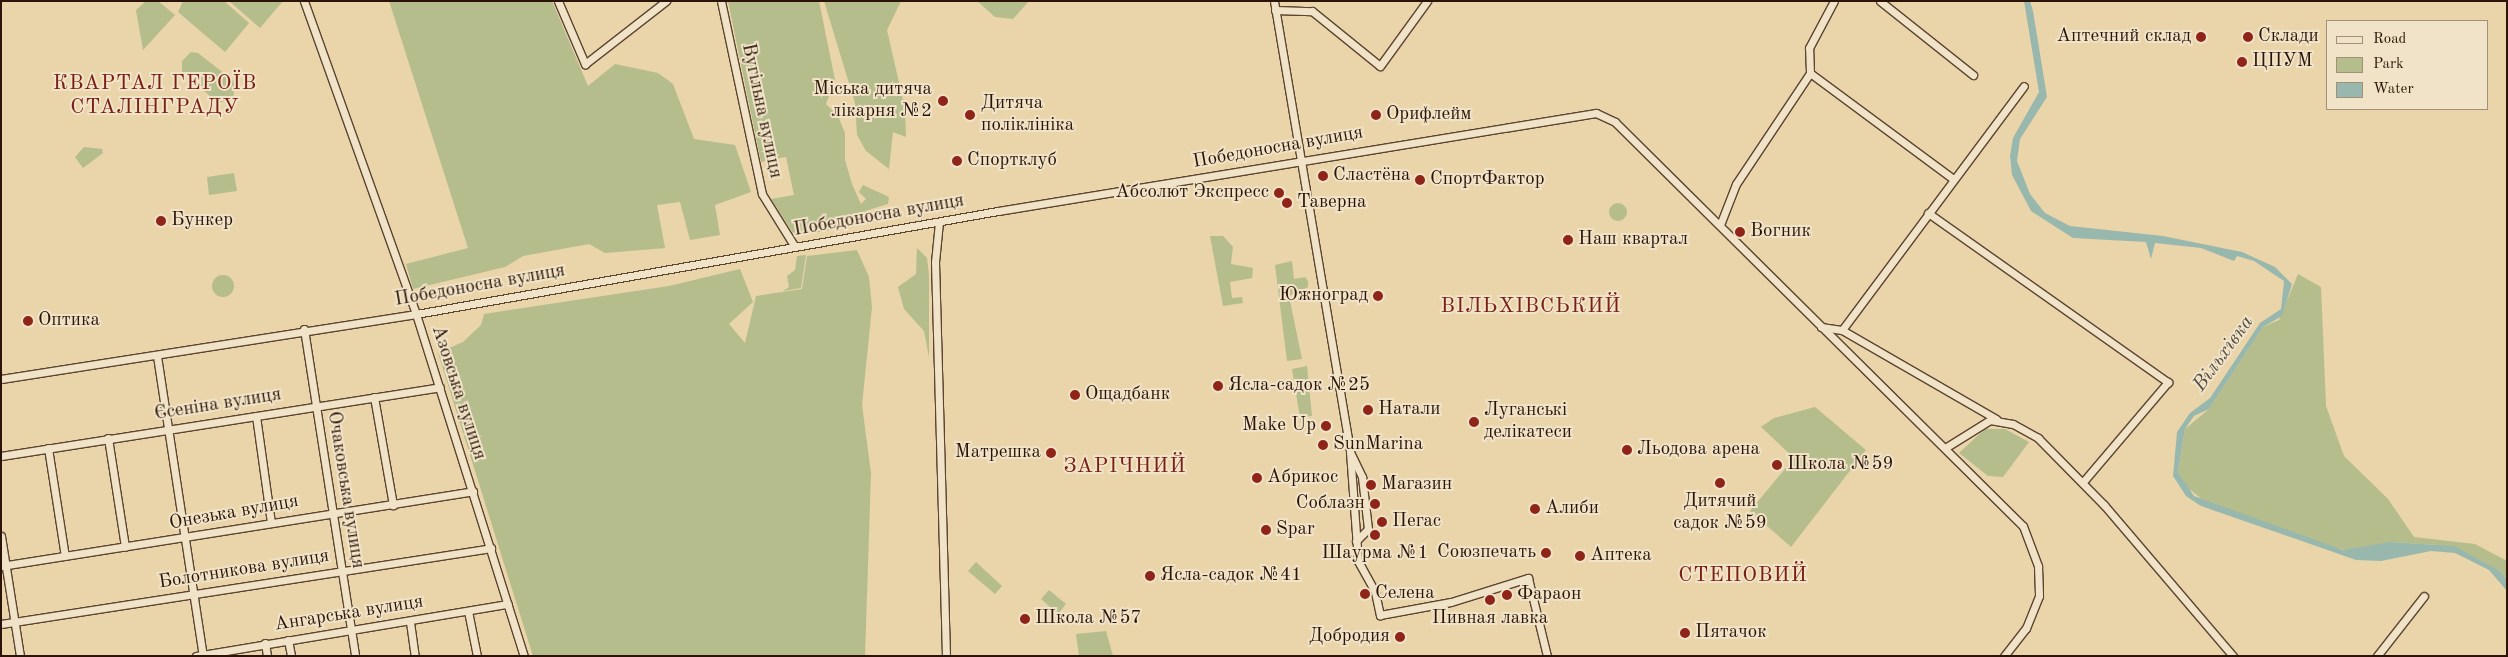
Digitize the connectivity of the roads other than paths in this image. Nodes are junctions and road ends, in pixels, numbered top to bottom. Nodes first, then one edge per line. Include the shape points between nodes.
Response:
1 (304, 1) edge
2 (558, 1) edge
3 (666, 1) edge
4 (721, 1) edge
5 (1274, 1) edge
6 (1426, 1) edge
7 (1834, 1) edge
8 (1880, 1) edge
9 (1275, 10) junction
10 (1810, 73) junction
11 (1973, 75) dead end
12 (2024, 86) dead end
13 (1302, 160) junction
14 (1953, 178) junction
15 (1928, 213) junction
16 (939, 222) junction
17 (1720, 225) junction
18 (795, 247) junction
19 (416, 314) junction
20 (1821, 327) junction
21 (304, 329) junction
22 (1842, 330) junction
23 (157, 356) junction
24 (1, 379) edge
25 (440, 387) junction
26 (374, 397) junction
27 (316, 407) junction
28 (256, 416) junction
29 (2001, 421) junction
30 (170, 430) junction
31 (108, 438) junction
32 (48, 448) junction
33 (1945, 448) junction
34 (1350, 452) junction
35 (1, 456) edge
36 (2083, 482) junction
37 (473, 491) junction
38 (393, 505) junction
39 (332, 512) junction
40 (271, 523) junction
41 (1, 536) edge
42 (186, 537) junction
43 (1356, 541) junction
44 (125, 547) junction
45 (491, 548) junction
46 (65, 556) junction
47 (4, 565) edge
48 (342, 571) junction
49 (194, 595) junction
50 (2424, 596) dead end
51 (508, 604) junction
52 (468, 611) junction
53 (15, 622) junction
54 (410, 622) junction
55 (1, 624) edge
56 (351, 630) junction
57 (288, 640) junction
58 (265, 643) junction
59 (200, 655) edge
60 (20, 656) edge
61 (267, 656) edge
62 (291, 656) edge
63 (355, 656) edge
64 (415, 656) edge
65 (477, 656) edge
66 (524, 656) edge
67 (946, 656) edge
68 (1547, 656) edge
69 (2004, 656) edge
70 (2233, 656) edge
71 (2377, 656) edge

1 - 19 street, Азовська вулиця
2 - 3 street via 585,64
4 - 18 street, Вугільна вулиця via 762,194
5 - 9 street
6 - 9 street via 1380,66 1312,11
7 - 10 street via 1809,48
8 - 11 street
9 - 13 street
10 - 14 street
10 - 17 street via 1736,184
12 - 14 street
13 - 16 street, Победоносна вулиця
13 - 17 street, Победоносна вулиця via 1596,113 1615,122
13 - 34 street
14 - 15 street
15 - 22 street
15 - 36 street via 2168,382
16 - 18 street, Победоносна вулиця
16 - 67 street via 936,262
17 - 20 street, Победоносна вулиця
18 - 19 street, Победоносна вулиця
19 - 21 street, Победоносна вулиця
19 - 25 street, Азовська вулиця
20 - 22 street
20 - 33 street, Победоносна вулиця
21 - 23 street, Победоносна вулиця
21 - 27 street, Очаковська вулиця
22 - 29 street
23 - 24 street, Победоносна вулиця
23 - 30 street
25 - 26 street, Єсеніна вулиця
25 - 37 street, Азовська вулиця
26 - 27 street, Єсеніна вулиця
26 - 38 street
27 - 28 street, Єсеніна вулиця
27 - 39 street, Очаковська вулиця
28 - 30 street, Єсеніна вулиця
28 - 40 street
29 - 33 street via 1982,421
29 - 36 street via 2038,438
30 - 31 street, Єсеніна вулиця
30 - 42 street
31 - 32 street, Єсеніна вулиця
31 - 44 street
32 - 35 street, Єсеніна вулиця
32 - 46 street
33 - 69 street, Победоносна вулиця via 2009,508 2033,548 2040,596 2026,628
34 - 43 street
34 - 43 street via 1362,477 1368,529
36 - 70 street
37 - 38 street, Онезька вулиця
37 - 45 street, Азовська вулиця
38 - 39 street, Онезька вулиця
39 - 40 street, Онезька вулиця
39 - 48 street, Очаковська вулиця
40 - 42 street, Онезька вулиця
41 - 47 street
42 - 44 street, Онезька вулиця
42 - 49 street
43 - 68 street via 1358,561 1375,592 1380,615 1452,602 1528,578
44 - 46 street, Онезька вулиця
45 - 48 street, Болотникова вулиця
45 - 51 street, Азовська вулиця
46 - 47 street, Онезька вулиця
47 - 53 street
48 - 49 street, Болотникова вулиця
48 - 56 street, Очаковська вулиця
49 - 53 street, Болотникова вулиця
49 - 59 street
50 - 71 street
51 - 52 street, Ангарська вулиця
51 - 66 street, Азовська вулиця
52 - 54 street, Ангарська вулиця
52 - 65 street
53 - 55 street, Болотникова вулиця
53 - 60 street
54 - 56 street, Ангарська вулиця
54 - 64 street
56 - 57 street, Ангарська вулиця
56 - 63 street, Очаковська вулиця
57 - 58 street, Ангарська вулиця
57 - 62 street
58 - 59 street, Ангарська вулиця
58 - 61 street

